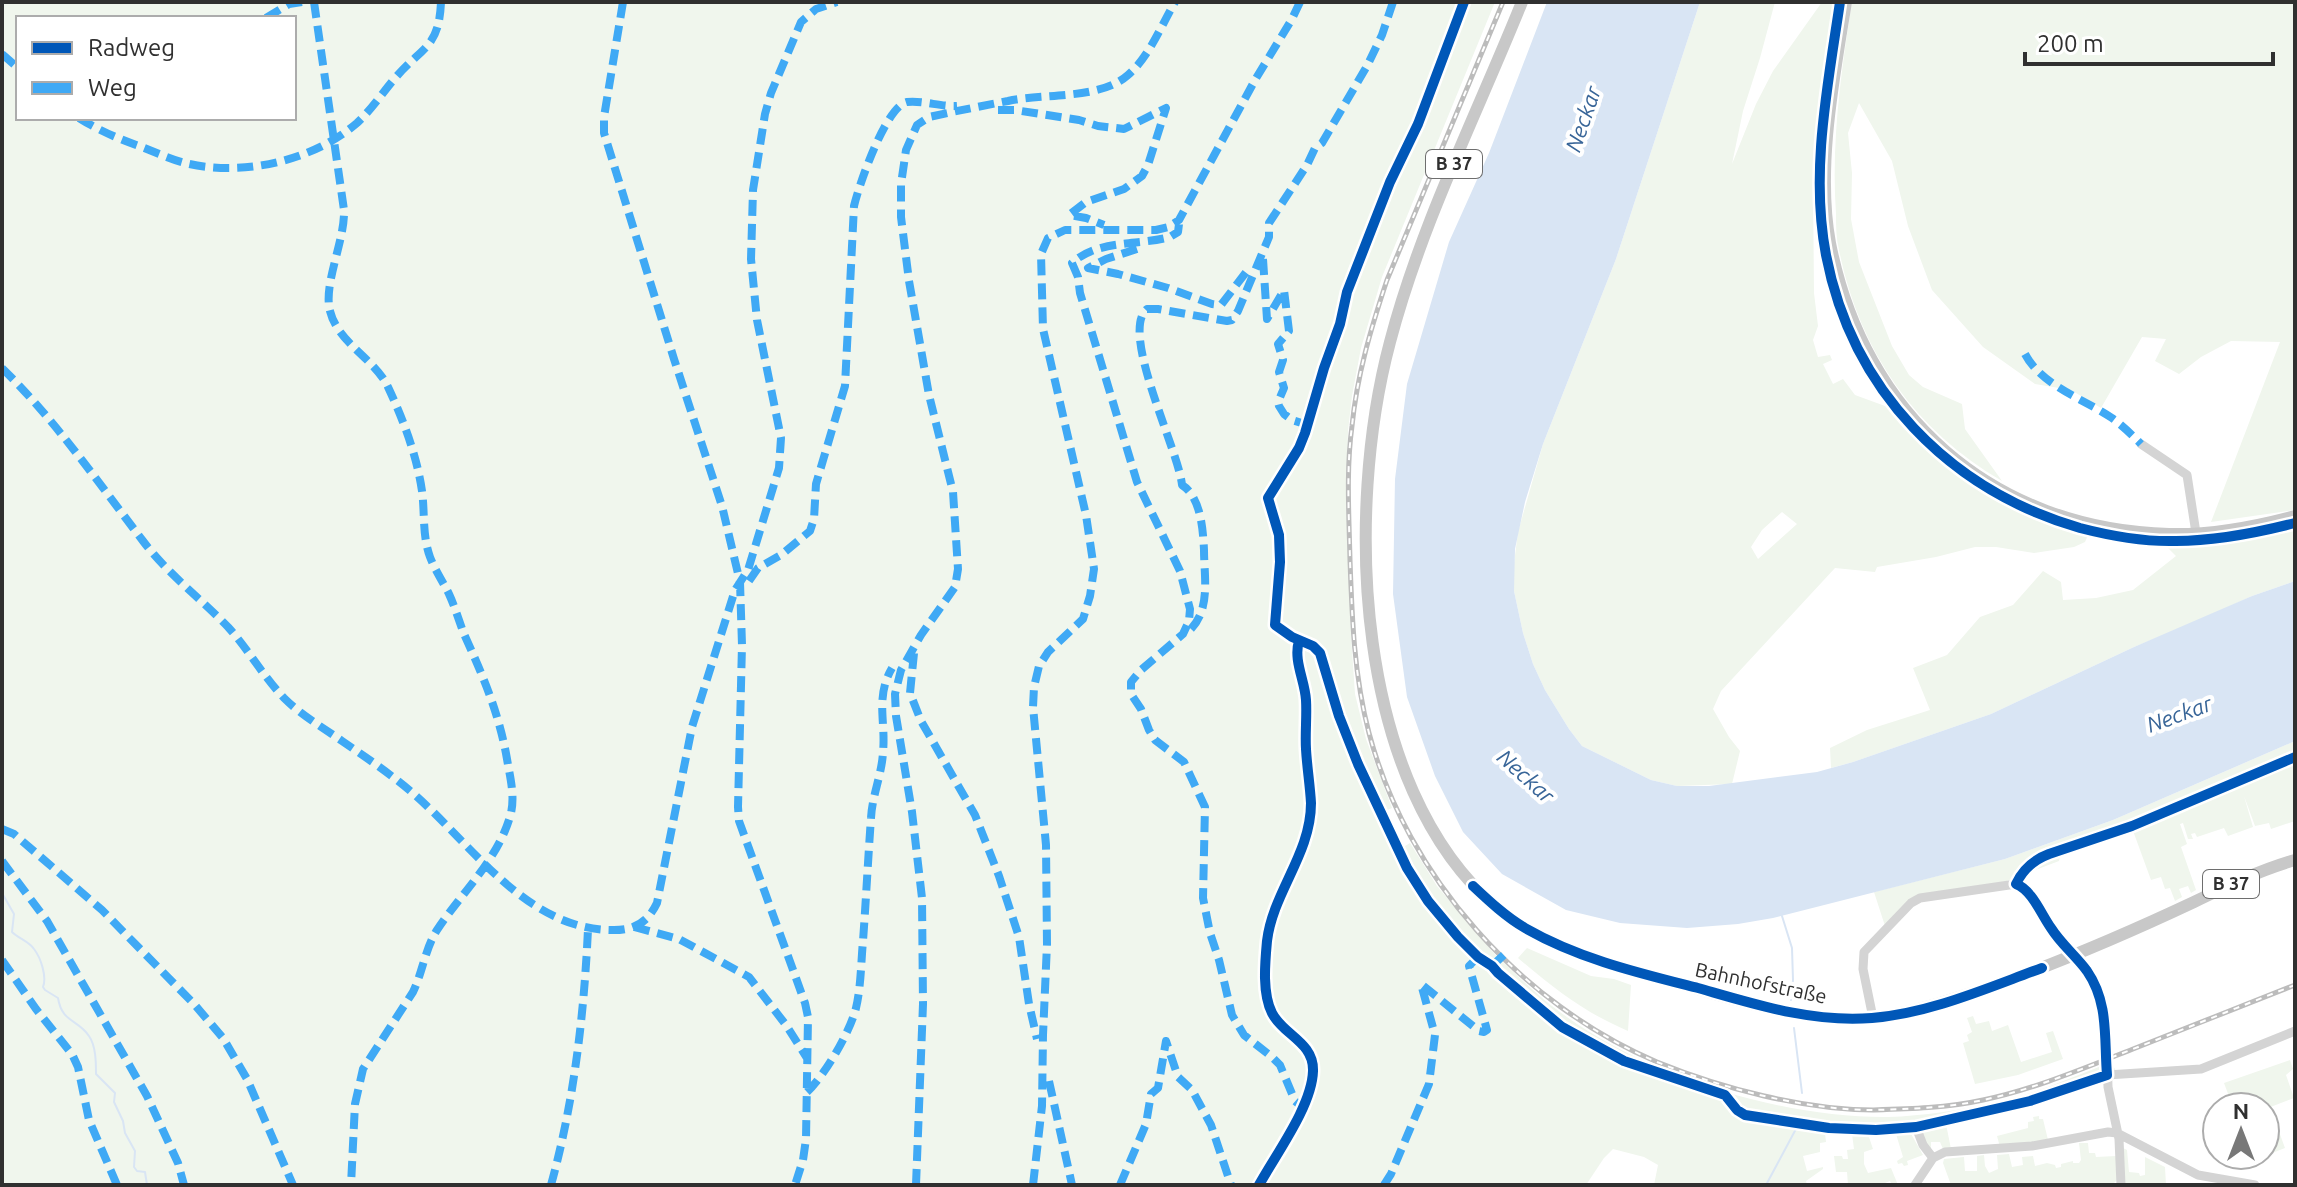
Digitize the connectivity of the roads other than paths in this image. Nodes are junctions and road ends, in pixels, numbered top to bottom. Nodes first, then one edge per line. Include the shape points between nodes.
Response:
1 (1522, 2) edge
2 (1846, 2) edge
3 (2141, 444) dead end
4 (2295, 516) edge
5 (2196, 533) junction
6 (2295, 860) edge
7 (2074, 955) junction
8 (1873, 1018) junction
9 (2295, 1031) edge
10 (2107, 1075) junction
11 (1791, 1122) dead end
12 (1916, 1127) junction
13 (2117, 1133) junction
14 (1933, 1158) junction
15 (1915, 1185) edge
16 (2121, 1185) edge
17 (2255, 1185) edge

1 - 8 main road, Bahnhofstraße / B 37 via 1421,244 1389,345 1377,409 1368,483 1369,606 1391,733 1434,834 1473,886 1527,929 1611,965 1800,1014
2 - 5 main road via 1825,201 1842,291 1862,345 1885,384 1950,456 2012,496 2099,526
3 - 5 street via 2187,475
4 - 5 main road
6 - 7 main road, Bahnhofstraße / B 37
7 - 8 main road, Bahnhofstraße / B 37 via 1938,1004
7 - 8 street via 2016,884 1926,896 1911,903 1864,952
7 - 10 street via 2102,1005
9 - 10 street via 2201,1069
10 - 12 street via 2030,1101
10 - 13 street
11 - 12 street via 1876,1130
12 - 14 street
13 - 14 street via 1945,1152
13 - 16 street
13 - 17 street via 2198,1175
14 - 15 street

